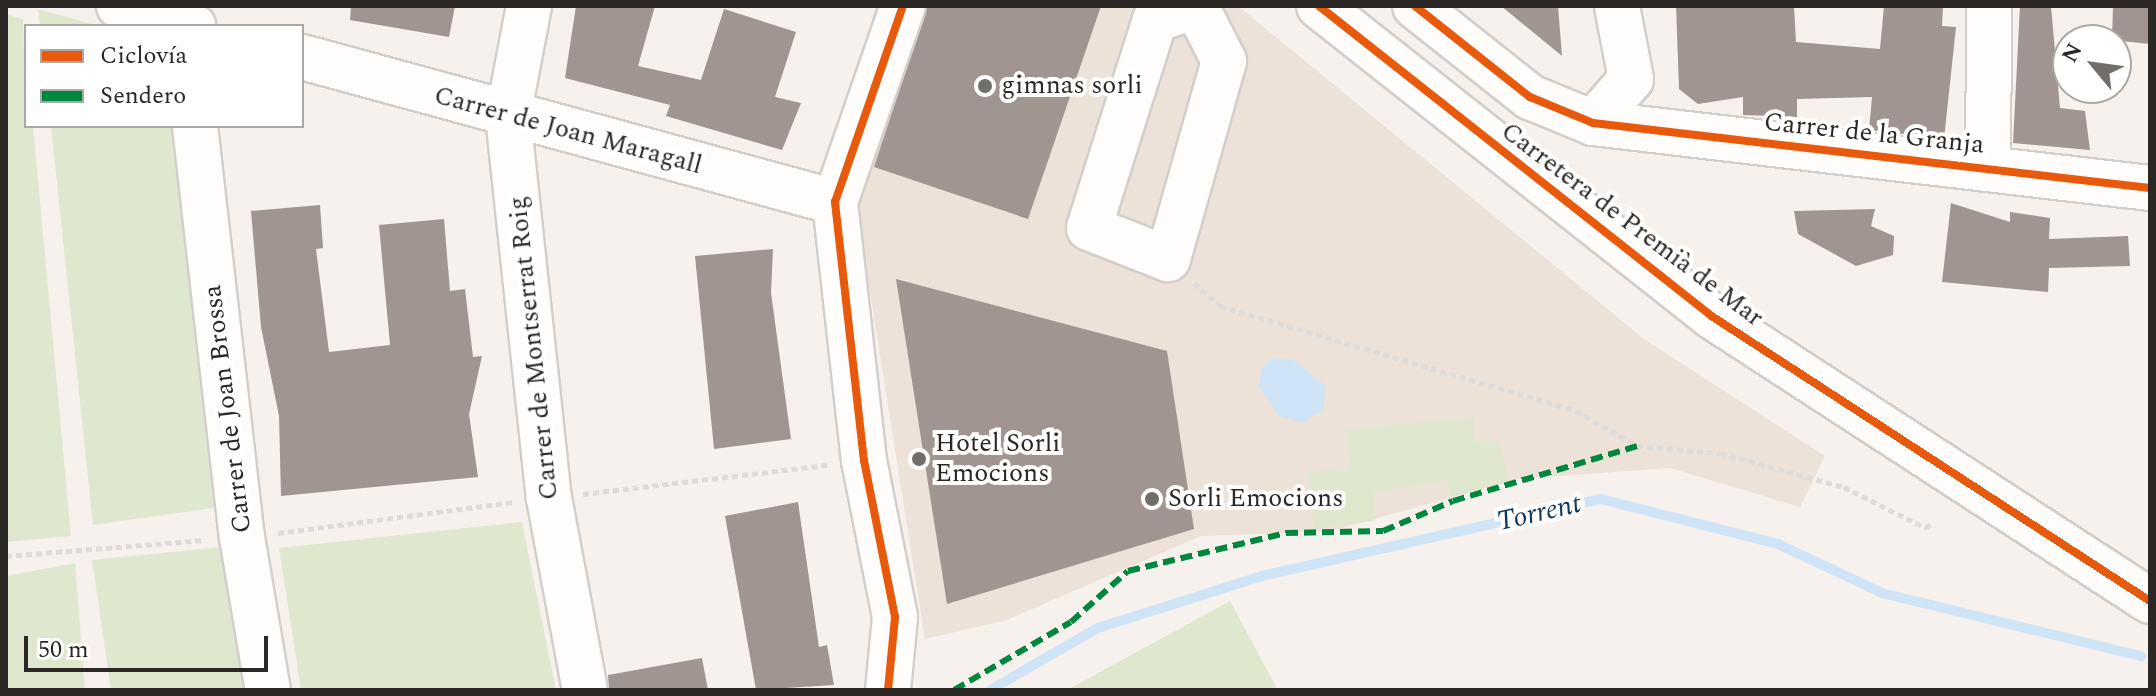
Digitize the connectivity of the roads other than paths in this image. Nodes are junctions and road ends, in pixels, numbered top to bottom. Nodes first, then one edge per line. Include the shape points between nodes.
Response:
1 (119, 6) edge
2 (529, 6) edge
3 (903, 6) edge
4 (1319, 6) edge
5 (1415, 6) edge
6 (1617, 6) edge
7 (1989, 6) edge
8 (186, 20) edge
9 (304, 58) edge
10 (508, 116) junction
11 (1581, 118) junction
12 (195, 128) edge
13 (1988, 168) junction
14 (1533, 177) junction
15 (2150, 188) edge
16 (835, 202) junction
17 (1168, 259) joint
18 (2150, 601) edge
19 (890, 687) edge
20 (268, 690) edge
21 (585, 690) edge

1 - 8 street
2 - 10 street, Carrer de Montserrat Roig
3 - 16 street
4 - 14 street, Carretera de Premià de Mar
5 - 11 street, Carrer de la Granja via 1530,97
6 - 11 street, Carretera de Premià de Mar via 1631,79
7 - 13 street
9 - 10 street, Carrer de Joan Maragall
10 - 16 street, Carrer de Joan Maragall
10 - 21 street, Carrer de Montserrat Roig via 549,498
11 - 13 street, Carrer de la Granja
11 - 14 street, Carretera de Premià de Mar via 1543,137
12 - 20 street, Carrer de Joan Brossa via 242,537
13 - 15 street, Carrer de la Granja
14 - 18 street, Carretera de Premià de Mar via 1713,317
16 - 19 street via 864,461 895,617
17 - 17 street via 1089,228 1155,20 1196,6 1224,61

